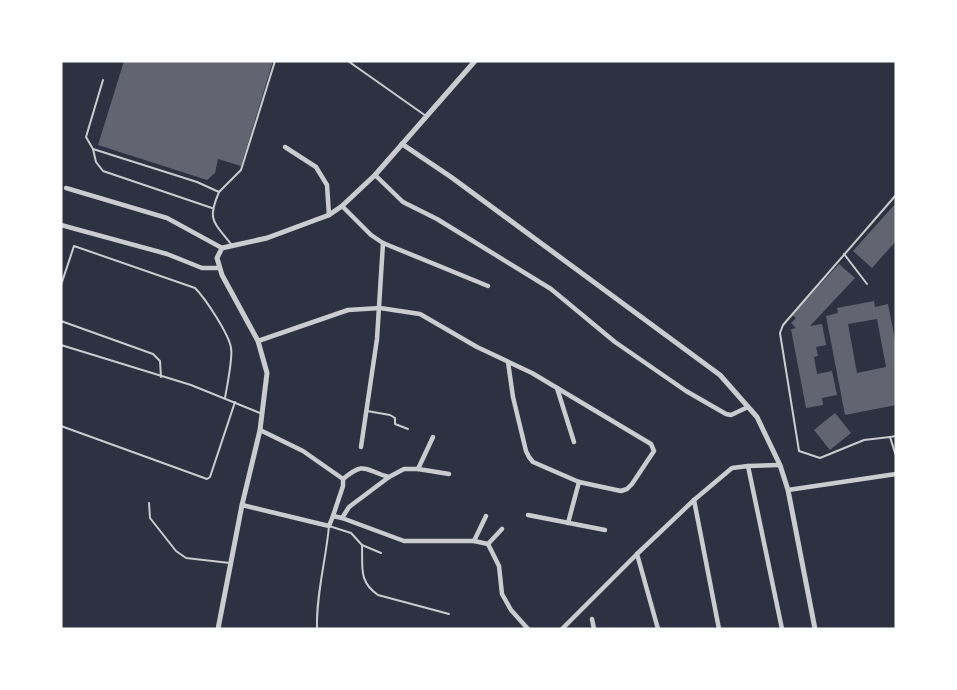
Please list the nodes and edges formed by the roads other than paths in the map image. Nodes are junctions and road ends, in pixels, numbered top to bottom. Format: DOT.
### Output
graph roads {
  1 [pos="275,61"];
  2 [pos="348,61"];
  3 [pos="474,61"];
  4 [pos="102,80"];
  5 [pos="426,116"];
  6 [pos="402,144"];
  7 [pos="285,147"];
  8 [pos="93,149"];
  9 [pos="374,175"];
  10 [pos="66,188"];
  11 [pos="219,192"];
  12 [pos="896,195"];
  13 [pos="342,206"];
  14 [pos="212,208"];
  15 [pos="329,215"];
  16 [pos="61,225"];
  17 [pos="383,243"];
  18 [pos="232,246"];
  19 [pos="222,248"];
  20 [pos="844,254"];
  21 [pos="220,268"];
  22 [pos="867,284"];
  23 [pos="61,285"];
  24 [pos="488,286"];
  25 [pos="380,308"];
  26 [pos="61,321"];
  27 [pos="258,341"];
  28 [pos="61,345"];
  29 [pos="508,362"];
  30 [pos="161,376"];
  31 [pos="557,388"];
  32 [pos="225,398"];
  33 [pos="235,402"];
  34 [pos="748,408"];
  35 [pos="367,411"];
  36 [pos="263,414"];
  37 [pos="61,426"];
  38 [pos="260,430"];
  39 [pos="408,430"];
  40 [pos="896,436"];
  41 [pos="434,437"];
  42 [pos="890,437"];
  43 [pos="574,442"];
  44 [pos="361,447"];
  45 [pos="896,456"];
  46 [pos="780,465"];
  47 [pos="748,466"];
  48 [pos="418,469"];
  49 [pos="450,474"];
  50 [pos="896,474"];
  51 [pos="390,477"];
  52 [pos="343,479"];
  53 [pos="578,482"];
  54 [pos="788,490"];
  55 [pos="694,500"];
  56 [pos="150,503"];
  57 [pos="242,505"];
  58 [pos="528,515"];
  59 [pos="333,516"];
  60 [pos="486,516"];
  61 [pos="342,518"];
  62 [pos="568,523"];
  63 [pos="329,526"];
  64 [pos="502,529"];
  65 [pos="605,530"];
  66 [pos="474,541"];
  67 [pos="488,544"];
  68 [pos="362,545"];
  69 [pos="381,553"];
  70 [pos="638,554"];
  71 [pos="230,563"];
  72 [pos="449,614"];
  73 [pos="592,619"];
  74 [pos="218,629"];
  75 [pos="317,629"];
  76 [pos="528,629"];
  77 [pos="562,629"];
  78 [pos="594,629"];
  79 [pos="658,629"];
  80 [pos="719,629"];
  81 [pos="782,629"];
  82 [pos="815,629"];
  1 -- 11 [label="lane"];
  2 -- 5 [label="lane"];
  3 -- 5 [label="street"];
  4 -- 8 [label="lane"];
  5 -- 6 [label="street"];
  6 -- 9 [label="street"];
  6 -- 34 [label="street"];
  7 -- 15 [label="street"];
  8 -- 11 [label="lane"];
  8 -- 14 [label="lane"];
  9 -- 13 [label="street"];
  9 -- 34 [label="street"];
  10 -- 19 [label="street"];
  11 -- 14 [label="lane"];
  12 -- 20 [label="lane"];
  13 -- 15 [label="street"];
  13 -- 17 [label="street"];
  14 -- 18 [label="lane"];
  15 -- 18 [label="street"];
  16 -- 21 [label="street"];
  17 -- 24 [label="street"];
  17 -- 25 [label="street"];
  18 -- 19 [label="street"];
  19 -- 21 [label="street"];
  20 -- 22 [label="lane"];
  20 -- 42 [label="lane"];
  21 -- 27 [label="street"];
  23 -- 32 [label="lane"];
  25 -- 27 [label="street"];
  25 -- 29 [label="street"];
  25 -- 35 [label="street"];
  26 -- 30 [label="lane"];
  27 -- 36 [label="street"];
  28 -- 30 [label="lane"];
  29 -- 31 [label="street"];
  29 -- 53 [label="street"];
  30 -- 32 [label="lane"];
  31 -- 43 [label="street"];
  31 -- 53 [label="street"];
  32 -- 33 [label="lane"];
  33 -- 36 [label="lane"];
  33 -- 37 [label="lane"];
  34 -- 46 [label="street"];
  35 -- 39 [label="lane"];
  35 -- 44 [label="street"];
  36 -- 38 [label="street"];
  38 -- 52 [label="street"];
  38 -- 57 [label="street"];
  40 -- 42 [label="lane"];
  41 -- 48 [label="street"];
  42 -- 45 [label="lane"];
  46 -- 47 [label="street"];
  46 -- 54 [label="street"];
  47 -- 55 [label="street"];
  47 -- 81 [label="street"];
  48 -- 49 [label="street"];
  48 -- 51 [label="street"];
  50 -- 54 [label="street"];
  51 -- 52 [label="street"];
  51 -- 61 [label="street"];
  52 -- 59 [label="street"];
  53 -- 62 [label="street"];
  54 -- 82 [label="street"];
  55 -- 70 [label="street"];
  55 -- 80 [label="street"];
  56 -- 71 [label="lane"];
  57 -- 63 [label="street"];
  57 -- 71 [label="street"];
  58 -- 62 [label="street"];
  59 -- 61 [label="street"];
  59 -- 63 [label="street"];
  60 -- 66 [label="street"];
  61 -- 66 [label="street"];
  62 -- 65 [label="street"];
  63 -- 68 [label="lane"];
  63 -- 75 [label="lane"];
  64 -- 67 [label="street"];
  66 -- 67 [label="street"];
  67 -- 76 [label="street"];
  68 -- 69 [label="lane"];
  68 -- 72 [label="lane"];
  70 -- 77 [label="street"];
  70 -- 79 [label="street"];
  71 -- 74 [label="street"];
  73 -- 78 [label="street"];
}
